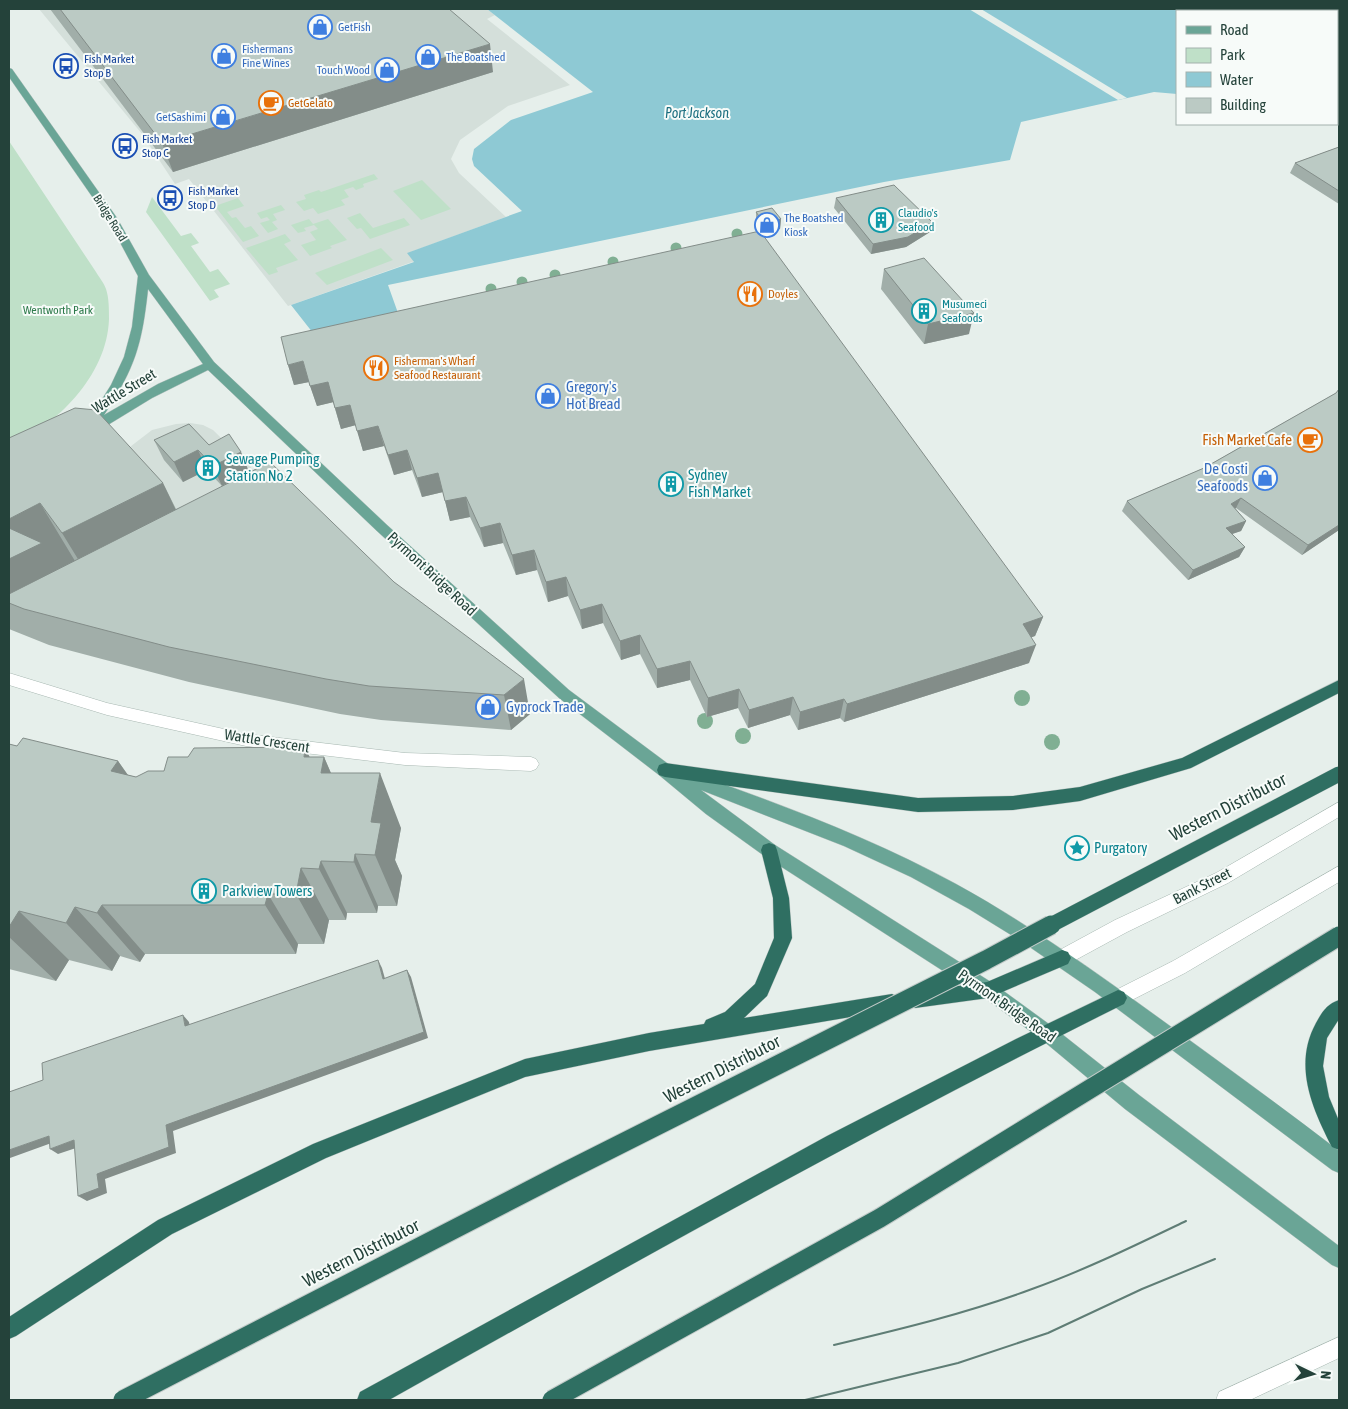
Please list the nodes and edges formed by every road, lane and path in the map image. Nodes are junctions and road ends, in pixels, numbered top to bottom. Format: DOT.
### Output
graph roads {
  1 [pos="9,71"];
  2 [pos="144,276"];
  3 [pos="210,365"];
  4 [pos="9,679"];
  5 [pos="1339,686"];
  6 [pos="531,764"];
  7 [pos="665,770"];
  8 [pos="1339,774"];
  9 [pos="1339,809"];
  10 [pos="769,850"];
  11 [pos="1339,873"];
  12 [pos="1339,936"];
  13 [pos="1062,958"];
  14 [pos="988,990"];
  15 [pos="1118,998"];
  16 [pos="1339,1008"];
  17 [pos="1047,1033"];
  18 [pos="686,1036"];
  19 [pos="1339,1140"];
  20 [pos="1339,1163"];
  21 [pos="1339,1258"];
  22 [pos="9,1329"];
  23 [pos="1339,1347"];
  24 [pos="123,1400"];
  25 [pos="368,1400"];
  26 [pos="552,1400"];
  27 [pos="1227,1400"];
  1 -- 2 [label="main road, Bridge Road"];
  2 -- 3 [label="main road, Bridge Road"];
  2 -- 3 [label="main road, Wattle Street"];
  3 -- 7 [label="main road, Pyrmont Bridge Road"];
  4 -- 6 [label="street, Wattle Crescent"];
  5 -- 7 [label="highway"];
  7 -- 10 [label="main road, Pyrmont Bridge Road"];
  7 -- 13 [label="main road, Pyrmont Bridge Road"];
  8 -- 24 [label="highway, Western Distributor, bridge"];
  9 -- 13 [label="street, Bank Street"];
  10 -- 14 [label="main road, Pyrmont Bridge Road"];
  10 -- 18 [label="highway"];
  11 -- 15 [label="street"];
  12 -- 26 [label="highway, bridge"];
  13 -- 14 [label="highway"];
  13 -- 15 [label="main road, Pyrmont Bridge Road"];
  14 -- 17 [label="main road, Pyrmont Bridge Road"];
  14 -- 18 [label="highway"];
  15 -- 17 [label="highway"];
  15 -- 20 [label="main road, Pyrmont Bridge Road"];
  16 -- 19 [label="highway"];
  17 -- 21 [label="main road, Pyrmont Bridge Road"];
  17 -- 25 [label="highway"];
  18 -- 22 [label="highway"];
  23 -- 27 [label="street"];
}
